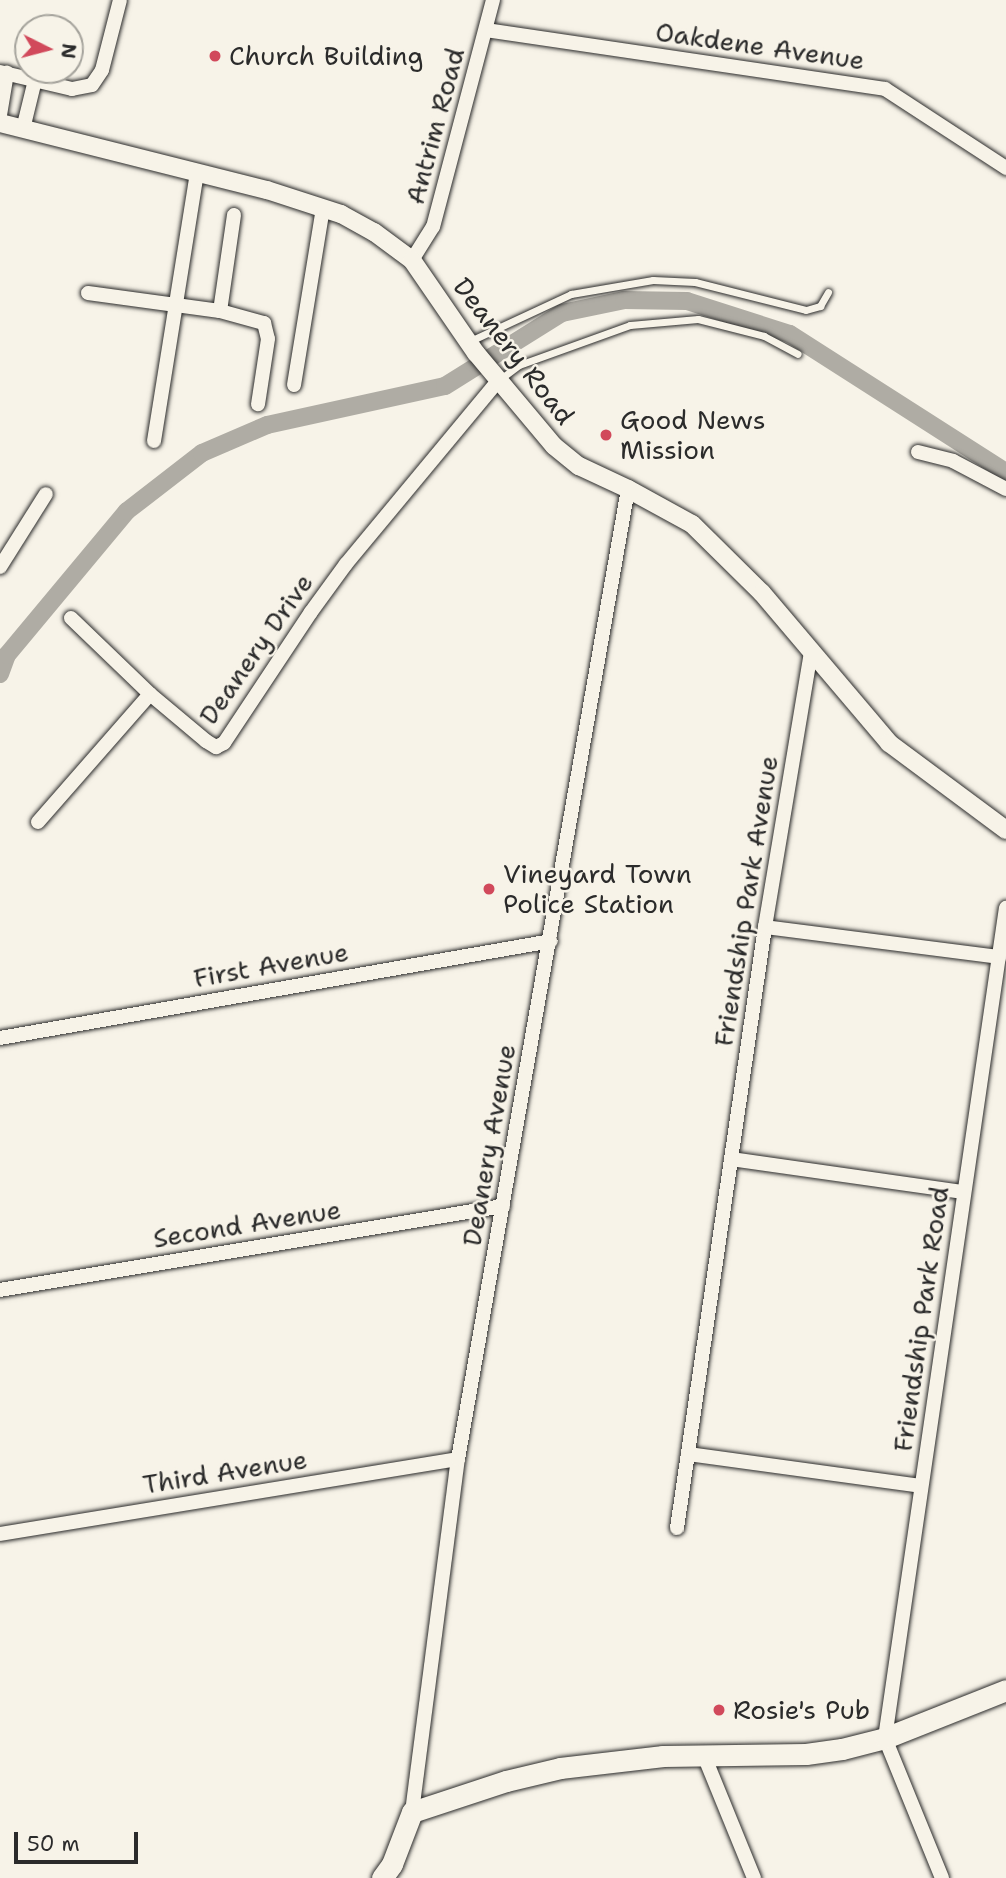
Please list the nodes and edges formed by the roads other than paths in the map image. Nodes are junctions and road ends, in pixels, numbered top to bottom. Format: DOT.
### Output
graph roads {
  1 [pos="120,0"];
  2 [pos="493,0"];
  3 [pos="486,30"];
  4 [pos="4,73"];
  5 [pos="34,84"];
  6 [pos="51,84"];
  7 [pos="0,115"];
  8 [pos="0,123"];
  9 [pos="23,129"];
  10 [pos="1005,163"];
  11 [pos="197,172"];
  12 [pos="323,208"];
  13 [pos="234,215"];
  14 [pos="412,260"];
  15 [pos="828,292"];
  16 [pos="89,293"];
  17 [pos="175,305"];
  18 [pos="220,311"];
  19 [pos="476,352"];
  20 [pos="798,354"];
  21 [pos="498,381"];
  22 [pos="294,385"];
  23 [pos="258,404"];
  24 [pos="154,441"];
  25 [pos="918,452"];
  26 [pos="1006,488"];
  27 [pos="628,489"];
  28 [pos="46,494"];
  29 [pos="0,568"];
  30 [pos="71,618"];
  31 [pos="811,651"];
  32 [pos="150,694"];
  33 [pos="38,822"];
  34 [pos="1006,830"];
  35 [pos="1006,908"];
  36 [pos="765,927"];
  37 [pos="551,940"];
  38 [pos="999,957"];
  39 [pos="0,1038"];
  40 [pos="731,1159"];
  41 [pos="964,1192"];
  42 [pos="503,1206"];
  43 [pos="0,1290"];
  44 [pos="688,1454"];
  45 [pos="458,1459"];
  46 [pos="921,1486"];
  47 [pos="677,1528"];
  48 [pos="0,1534"];
  49 [pos="1006,1690"];
  50 [pos="885,1738"];
  51 [pos="705,1758"];
  52 [pos="412,1812"];
  53 [pos="391,1873"];
  54 [pos="754,1878"];
  55 [pos="942,1878"];
  1 -- 6 [label="street"];
  2 -- 3 [label="street, Antrim Road"];
  3 -- 10 [label="street, Oakdene Avenue"];
  3 -- 14 [label="street, Antrim Road"];
  4 -- 7 [label="street"];
  5 -- 9 [label="street"];
  8 -- 9 [label="street, Deanery Road"];
  9 -- 11 [label="street, Deanery Road"];
  11 -- 12 [label="street, Deanery Road"];
  11 -- 17 [label="street"];
  12 -- 14 [label="street, Deanery Road"];
  12 -- 22 [label="street"];
  13 -- 18 [label="street"];
  14 -- 19 [label="street, Deanery Road"];
  15 -- 19 [label="lane"];
  16 -- 17 [label="street"];
  17 -- 18 [label="street"];
  17 -- 24 [label="street"];
  18 -- 23 [label="street"];
  19 -- 21 [label="street, Deanery Road"];
  20 -- 21 [label="lane"];
  21 -- 27 [label="street, Deanery Road"];
  21 -- 32 [label="street, Deanery Drive"];
  25 -- 26 [label="street"];
  27 -- 31 [label="street, Deanery Road"];
  27 -- 37 [label="street, Deanery Avenue"];
  28 -- 29 [label="street"];
  30 -- 32 [label="street"];
  31 -- 34 [label="street, Deanery Road"];
  31 -- 36 [label="street, Friendship Park Avenue"];
  32 -- 33 [label="street"];
  35 -- 38 [label="street, Friendship Park Road"];
  36 -- 38 [label="street"];
  36 -- 40 [label="street, Friendship Park Avenue"];
  37 -- 39 [label="street, First Avenue"];
  37 -- 42 [label="street, Deanery Avenue"];
  38 -- 41 [label="street, Friendship Park Road"];
  40 -- 41 [label="street"];
  40 -- 44 [label="street, Friendship Park Avenue"];
  41 -- 46 [label="street, Friendship Park Road"];
  42 -- 43 [label="street, Second Avenue"];
  42 -- 45 [label="street, Deanery Avenue"];
  44 -- 46 [label="street"];
  44 -- 47 [label="street, Friendship Park Avenue"];
  45 -- 48 [label="street, Third Avenue"];
  45 -- 52 [label="street, Deanery Avenue"];
  46 -- 50 [label="street, Friendship Park Road"];
  49 -- 50 [label="main road"];
  50 -- 51 [label="main road"];
  50 -- 55 [label="street"];
  51 -- 52 [label="main road"];
  51 -- 54 [label="street"];
  52 -- 53 [label="main road"];
}
